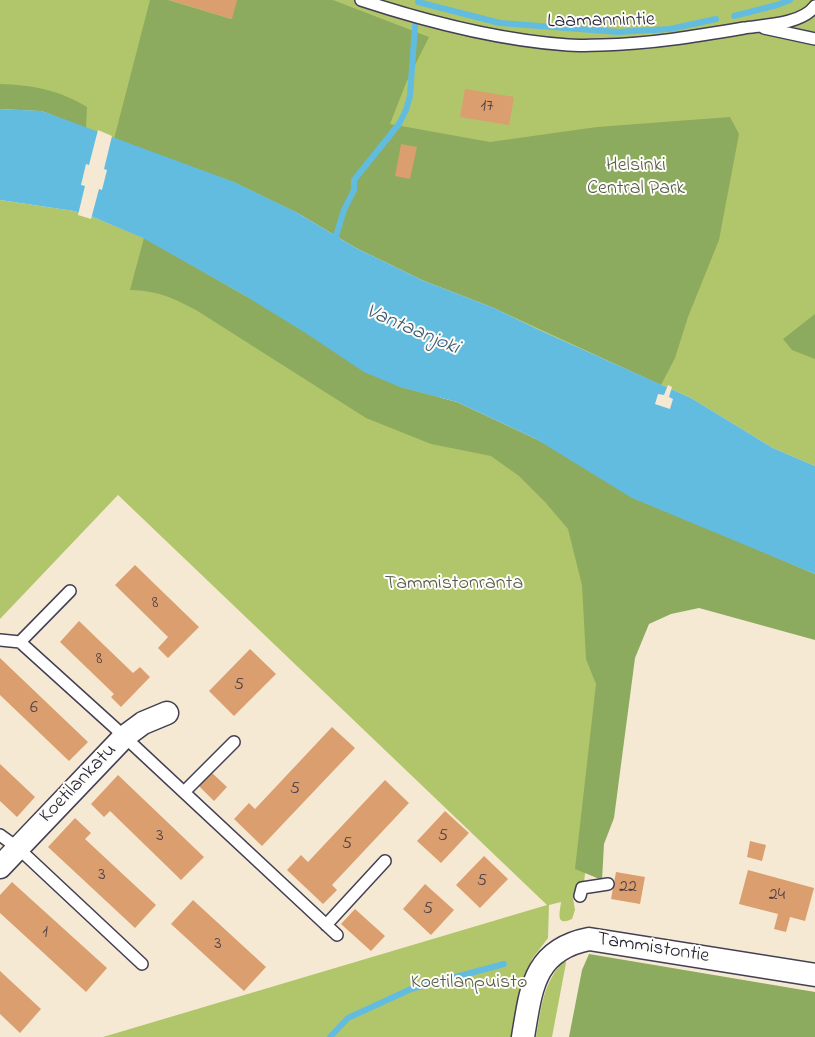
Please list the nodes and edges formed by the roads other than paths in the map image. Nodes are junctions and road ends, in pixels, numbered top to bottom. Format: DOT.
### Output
graph roads {
  1 [pos="361,0"];
  2 [pos="814,8"];
  3 [pos="758,26"];
  4 [pos="815,39"];
  5 [pos="70,591"];
  6 [pos="0,640"];
  7 [pos="20,642"];
  8 [pos="167,713"];
  9 [pos="124,737"];
  10 [pos="234,742"];
  11 [pos="184,792"];
  12 [pos="0,835"];
  13 [pos="18,848"];
  14 [pos="385,862"];
  15 [pos="0,867"];
  16 [pos="608,884"];
  17 [pos="580,896"];
  18 [pos="326,925"];
  19 [pos="337,935"];
  20 [pos="142,964"];
  21 [pos="815,975"];
  22 [pos="523,1037"];
  1 -- 3 [label="lane, Laamannintie"];
  2 -- 3 [label="lane, Laamannintie"];
  3 -- 4 [label="lane"];
  5 -- 7 [label="lane"];
  6 -- 7 [label="lane"];
  7 -- 9 [label="lane"];
  8 -- 9 [label="street, Koetilankatu"];
  9 -- 11 [label="lane"];
  9 -- 13 [label="street, Koetilankatu"];
  10 -- 11 [label="lane"];
  11 -- 18 [label="lane"];
  12 -- 13 [label="lane"];
  13 -- 15 [label="street, Koetilankatu"];
  13 -- 20 [label="lane"];
  14 -- 18 [label="lane"];
  16 -- 17 [label="lane"];
  18 -- 19 [label="lane"];
  21 -- 22 [label="street, Tammistontie"];
}
